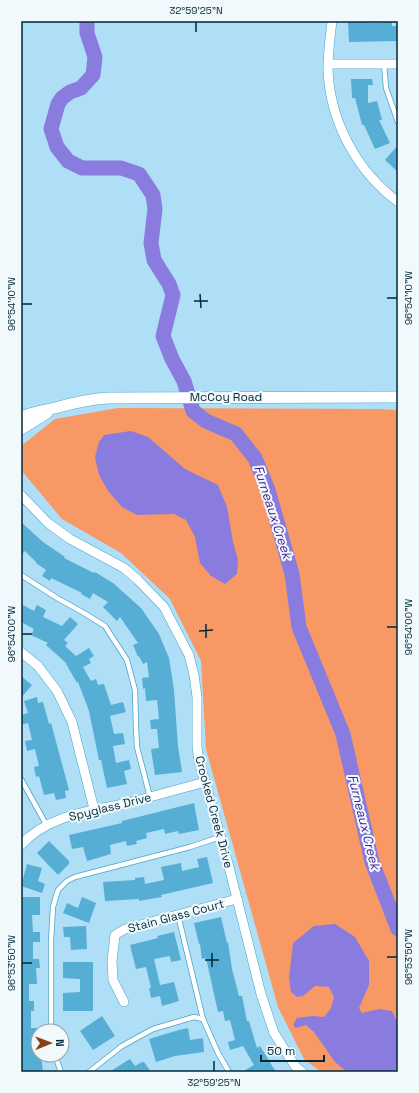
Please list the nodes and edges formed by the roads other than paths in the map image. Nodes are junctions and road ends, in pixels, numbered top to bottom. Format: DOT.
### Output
graph roads {
  1 [pos="332,21"];
  2 [pos="328,64"];
  3 [pos="384,64"];
  4 [pos="398,64"];
  5 [pos="398,122"];
  6 [pos="398,202"];
  7 [pos="398,397"];
  8 [pos="56,407"];
  9 [pos="21,417"];
  10 [pos="21,429"];
  11 [pos="21,495"];
  12 [pos="21,575"];
  13 [pos="21,652"];
  14 [pos="21,779"];
  15 [pos="205,782"];
  16 [pos="150,797"];
  17 [pos="94,809"];
  18 [pos="47,826"];
  19 [pos="220,837"];
  20 [pos="21,845"];
  21 [pos="237,899"];
  22 [pos="178,915"];
  23 [pos="124,1002"];
  24 [pos="203,1019"];
  25 [pos="51,1023"];
  26 [pos="89,1072"];
  27 [pos="229,1072"];
  28 [pos="302,1072"];
  1 -- 2 [label="street"];
  2 -- 3 [label="street"];
  2 -- 6 [label="street"];
  3 -- 4 [label="street"];
  3 -- 5 [label="lane"];
  7 -- 8 [label="street, McCoy Road"];
  8 -- 9 [label="street, McCoy Road"];
  8 -- 10 [label="street, McCoy Road"];
  11 -- 15 [label="street, Crooked Creek Drive"];
  12 -- 16 [label="lane"];
  13 -- 17 [label="street"];
  14 -- 18 [label="lane"];
  15 -- 16 [label="street, Spyglass Drive"];
  15 -- 19 [label="street, Crooked Creek Drive"];
  16 -- 17 [label="street, Spyglass Drive"];
  17 -- 18 [label="street, Spyglass Drive"];
  18 -- 20 [label="street, Spyglass Drive"];
  19 -- 21 [label="street, Crooked Creek Drive"];
  19 -- 25 [label="lane"];
  21 -- 22 [label="street, Stain Glass Court"];
  21 -- 28 [label="street, Crooked Creek Drive"];
  22 -- 23 [label="street, Stain Glass Court"];
  22 -- 24 [label="lane"];
  24 -- 26 [label="lane"];
  24 -- 27 [label="lane"];
}
